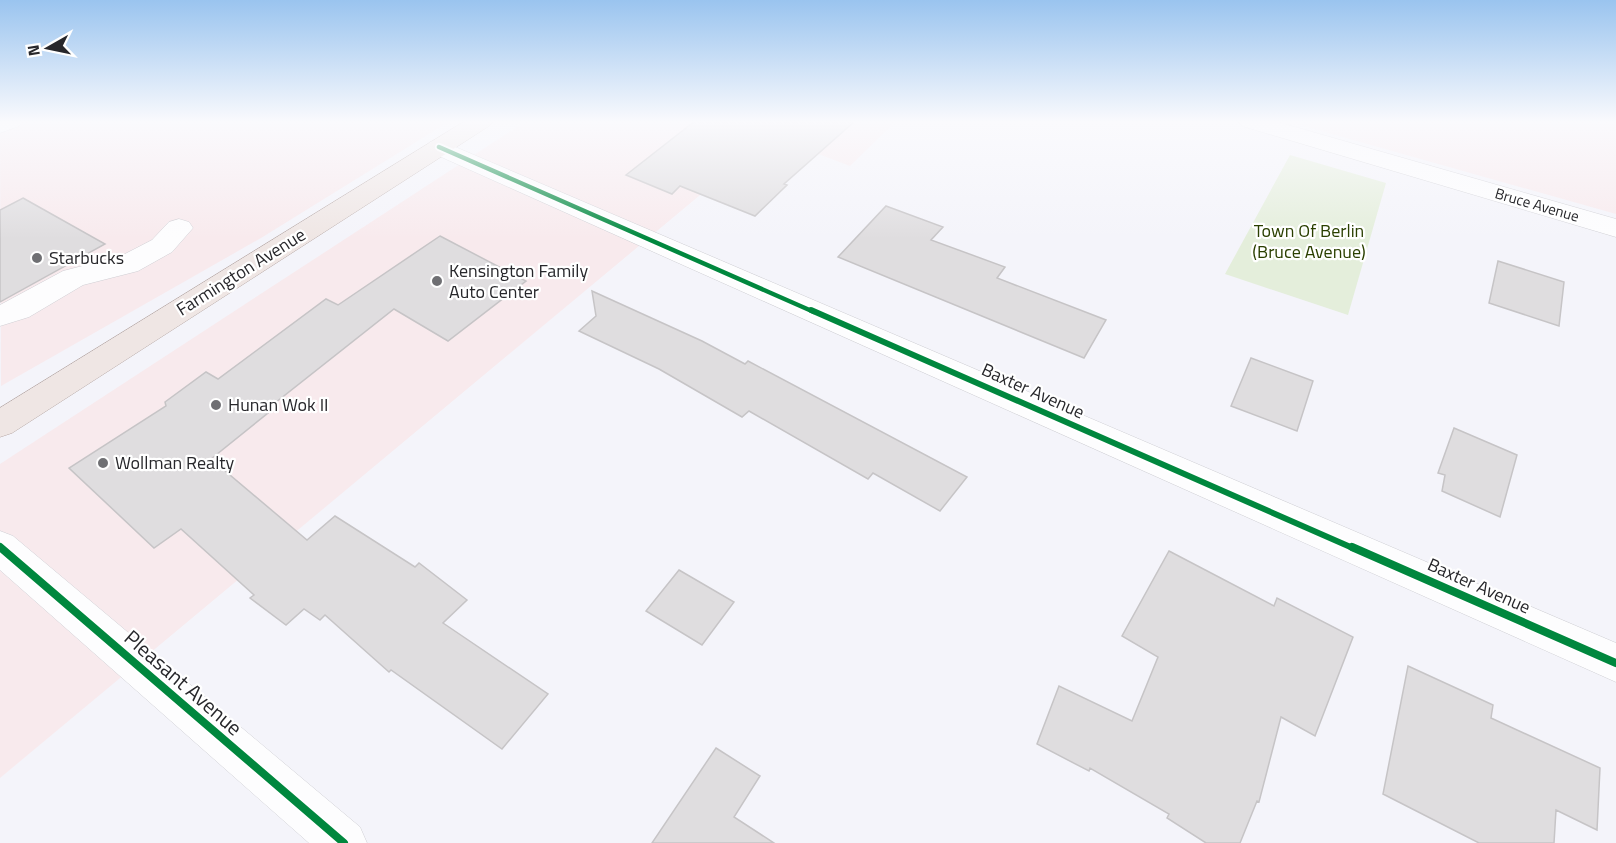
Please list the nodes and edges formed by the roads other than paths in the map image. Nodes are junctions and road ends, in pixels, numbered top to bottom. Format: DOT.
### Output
graph roads {
  1 [pos="418,160"];
  2 [pos="469,160"];
  3 [pos="1385,160"];
  4 [pos="179,228"];
  5 [pos="1616,228"];
  6 [pos="0,316"];
  7 [pos="0,423"];
  8 [pos="0,547"];
  9 [pos="1616,663"];
  10 [pos="344,843"];
  1 -- 7 [label="main road, Farmington Avenue"];
  2 -- 9 [label="street, Baxter Avenue"];
  3 -- 5 [label="street, Bruce Avenue"];
  4 -- 6 [label="street"];
  8 -- 10 [label="street, Pleasant Avenue"];
}
